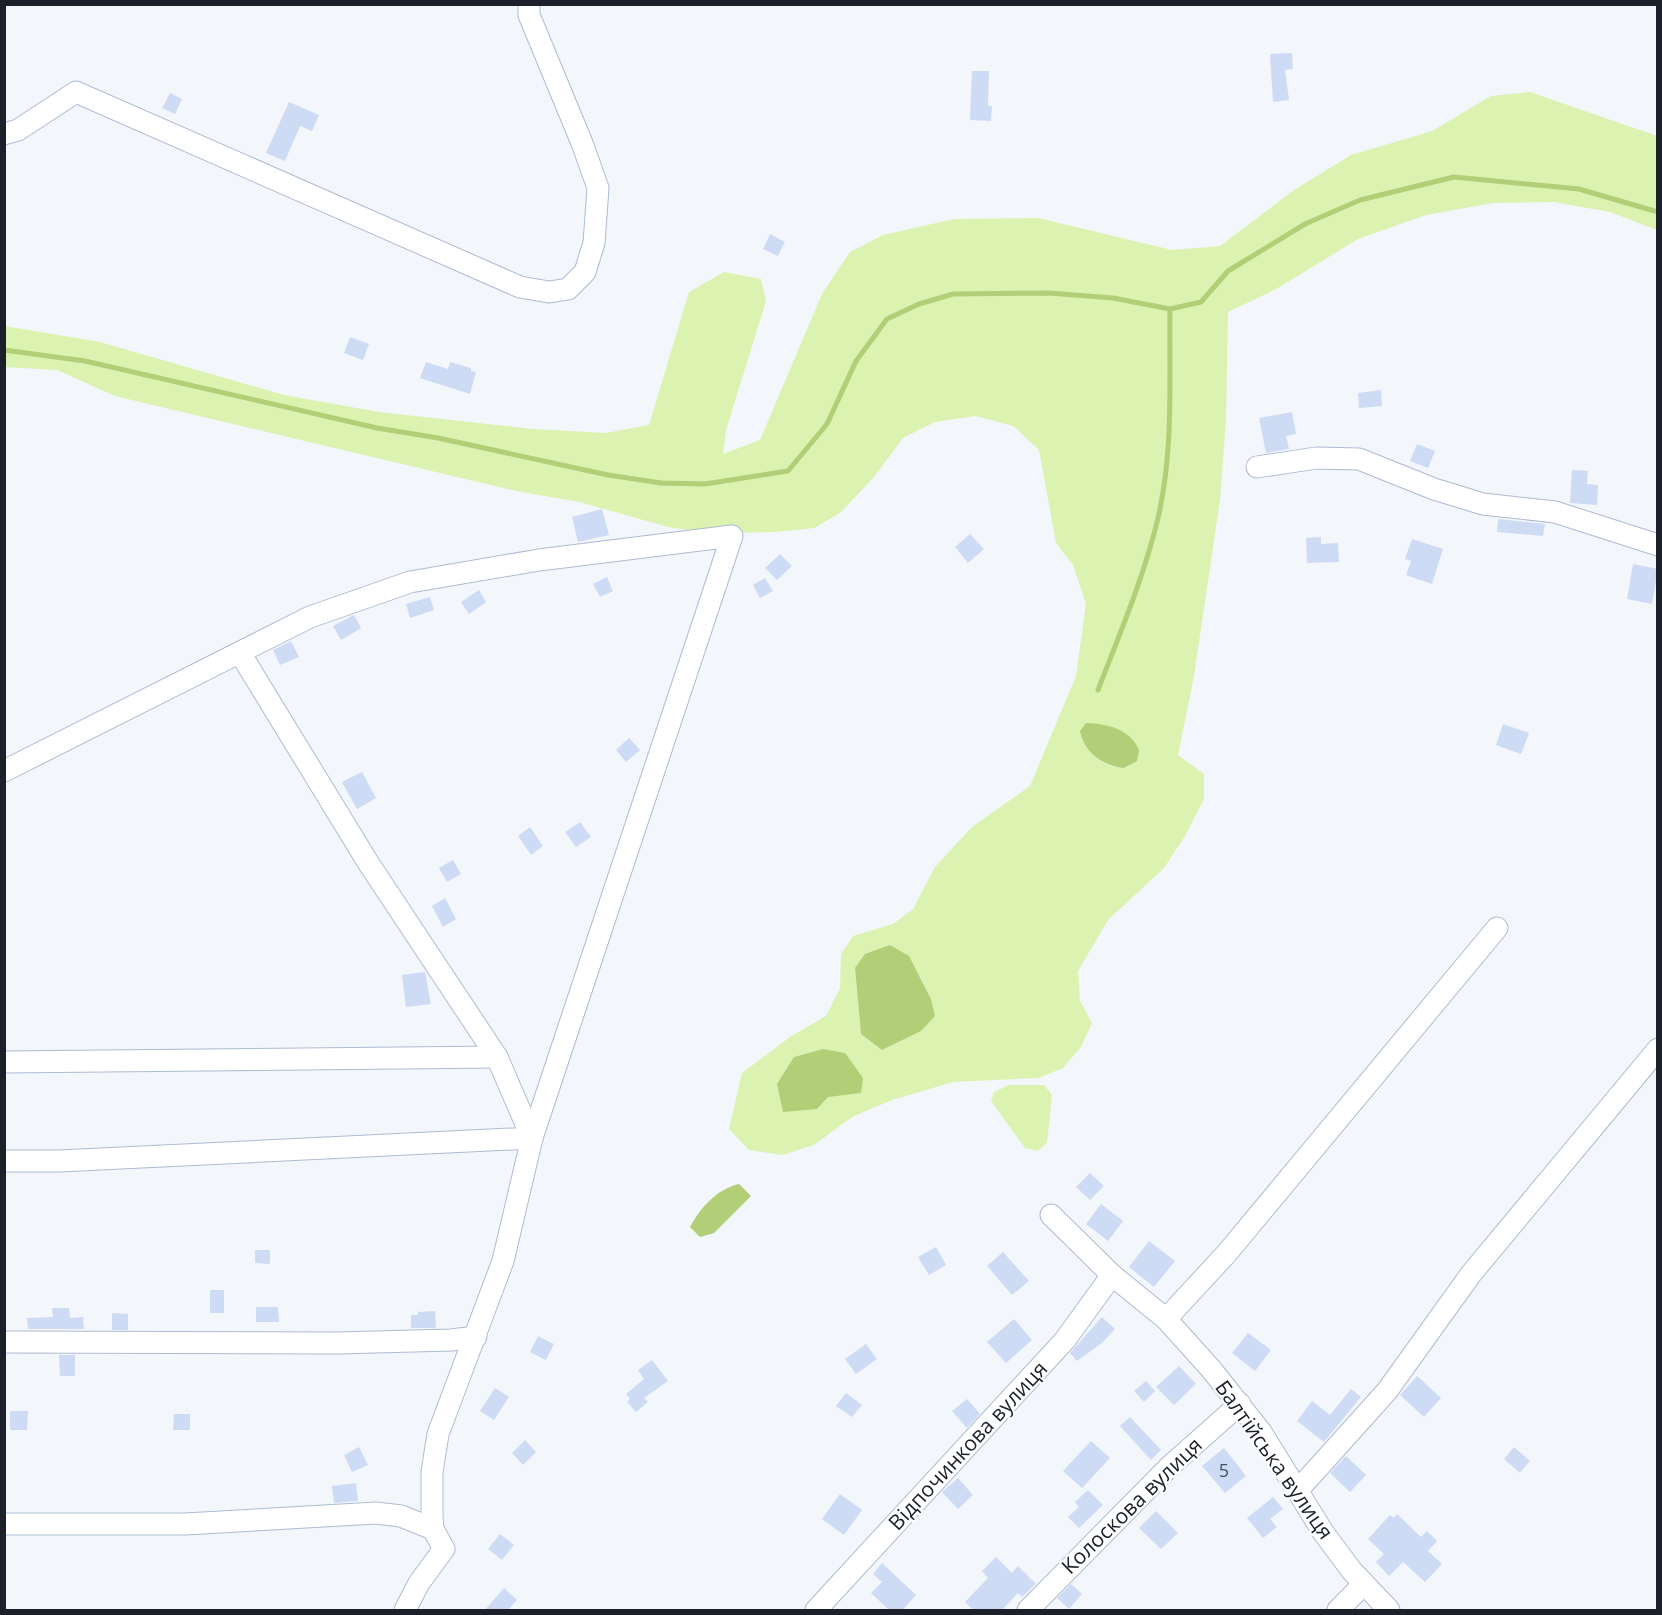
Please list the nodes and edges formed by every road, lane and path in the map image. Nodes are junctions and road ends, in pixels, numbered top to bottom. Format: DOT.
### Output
graph roads {
  1 [pos="529,4"];
  2 [pos="4,134"];
  3 [pos="1257,467"];
  4 [pos="1658,545"];
  5 [pos="240,653"];
  6 [pos="4,771"];
  7 [pos="1497,928"];
  8 [pos="1658,1049"];
  9 [pos="497,1057"];
  10 [pos="4,1062"];
  11 [pos="532,1138"];
  12 [pos="4,1161"];
  13 [pos="1051,1215"];
  14 [pos="1112,1275"];
  15 [pos="1166,1319"];
  16 [pos="476,1336"];
  17 [pos="4,1342"];
  18 [pos="1240,1404"];
  19 [pos="1298,1490"];
  20 [pos="4,1524"];
  21 [pos="433,1529"];
  22 [pos="1364,1584"];
  23 [pos="405,1611"];
  24 [pos="816,1611"];
  25 [pos="1028,1611"];
  26 [pos="1338,1611"];
  27 [pos="1389,1611"];
  1 -- 2 [label="street"];
  3 -- 4 [label="street"];
  5 -- 6 [label="street"];
  5 -- 9 [label="street"];
  5 -- 11 [label="street"];
  7 -- 15 [label="street"];
  8 -- 19 [label="street"];
  9 -- 10 [label="street"];
  9 -- 11 [label="street"];
  11 -- 12 [label="street"];
  11 -- 16 [label="street"];
  13 -- 14 [label="street, Балтійська вулиця"];
  14 -- 15 [label="street, Балтійська вулиця"];
  14 -- 24 [label="street, Відпочинкова вулиця"];
  15 -- 18 [label="street, Балтійська вулиця"];
  16 -- 17 [label="street"];
  16 -- 21 [label="street"];
  18 -- 19 [label="street, Балтійська вулиця"];
  18 -- 25 [label="street, Колоскова вулиця"];
  19 -- 22 [label="street, Балтійська вулиця"];
  20 -- 21 [label="street"];
  21 -- 23 [label="street"];
  22 -- 26 [label="street"];
  22 -- 27 [label="street, Балтійська вулиця"];
}
